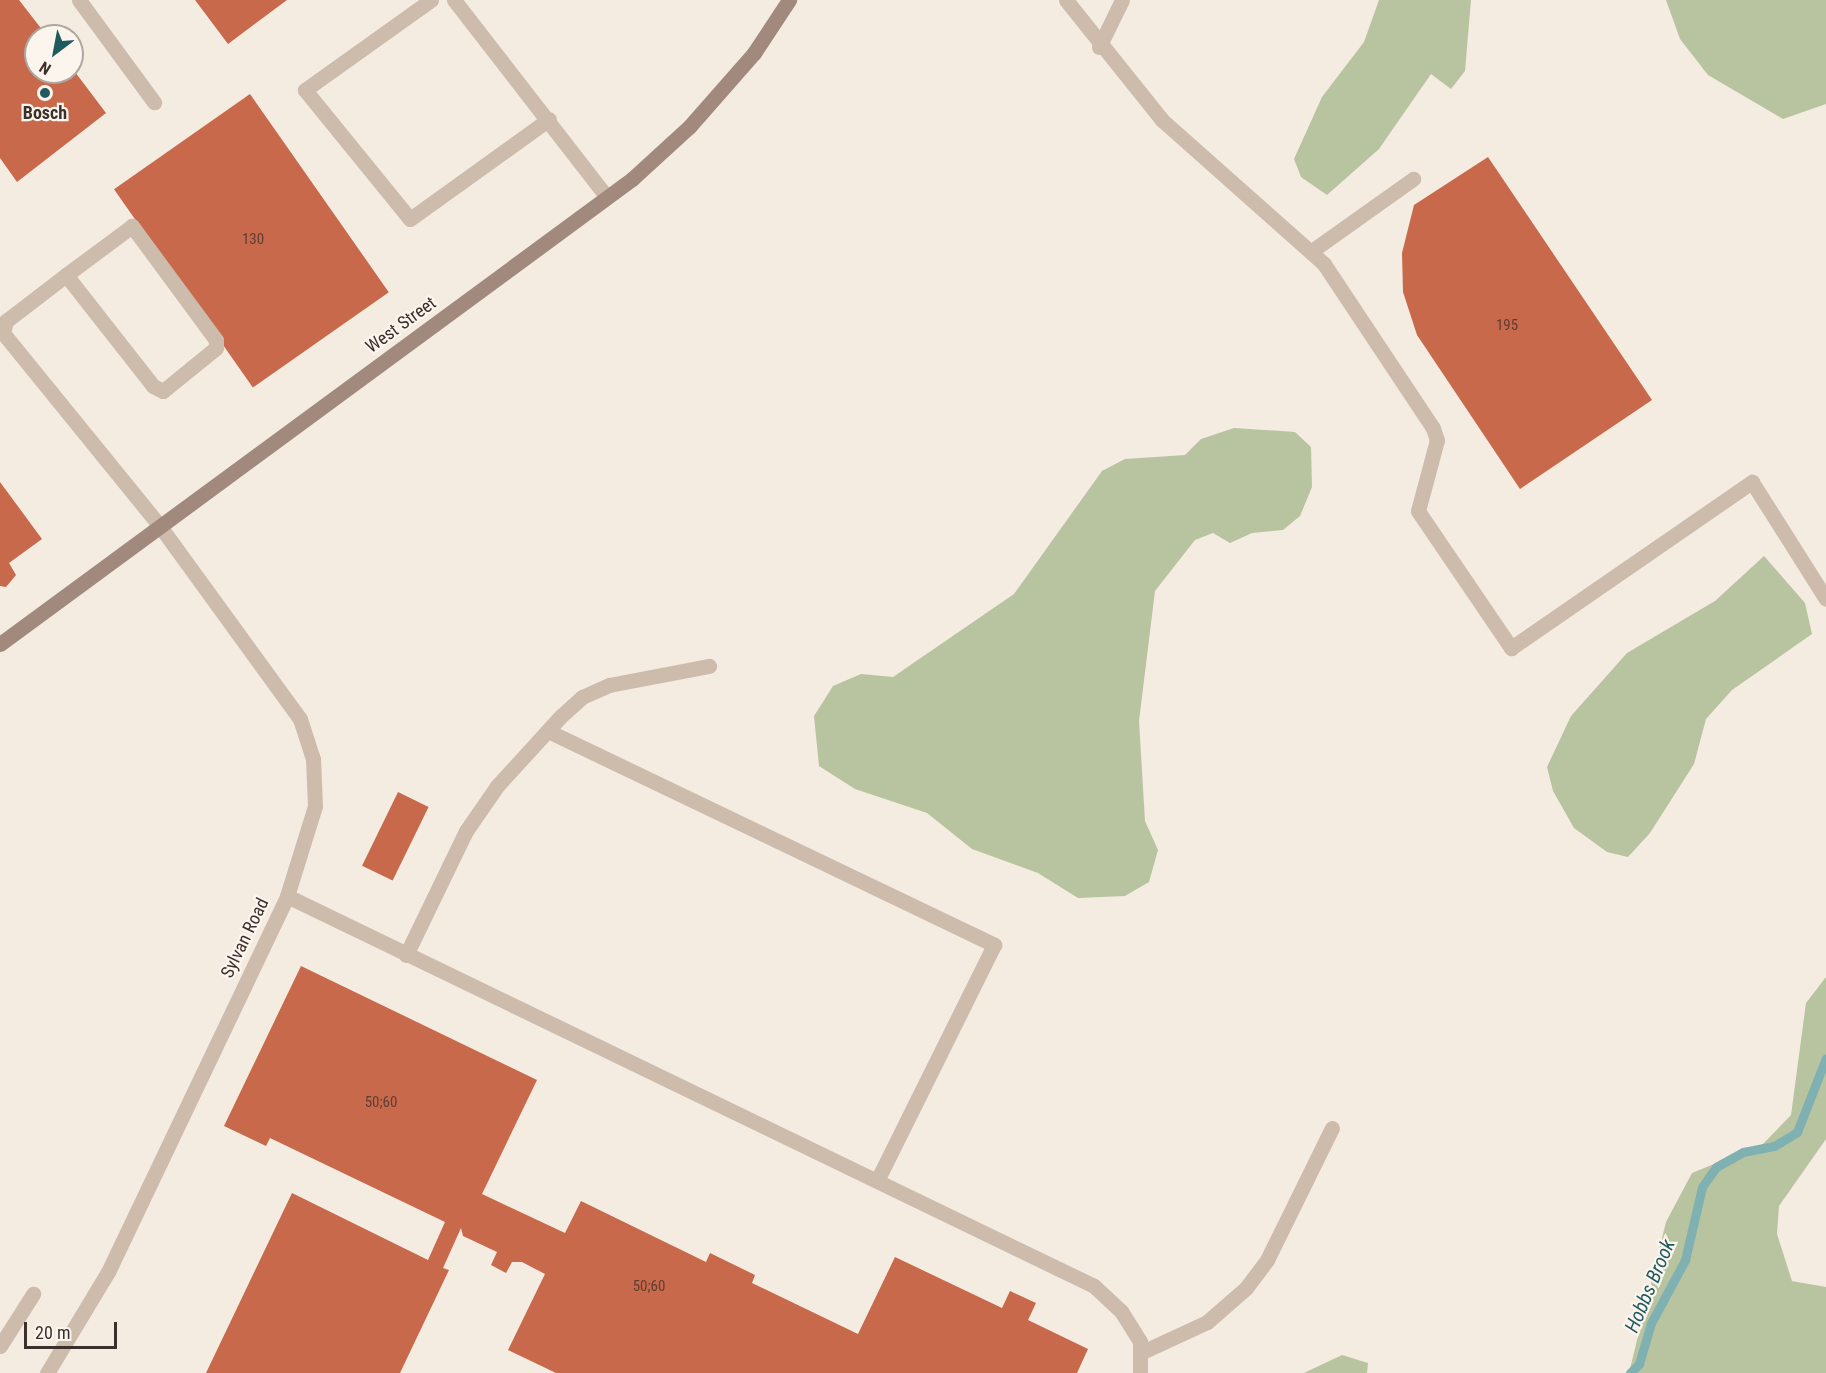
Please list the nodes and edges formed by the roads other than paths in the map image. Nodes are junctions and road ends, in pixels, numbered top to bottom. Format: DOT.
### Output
graph roads {
  1 [pos="79,0"];
  2 [pos="430,0"];
  3 [pos="454,0"];
  4 [pos="789,0"];
  5 [pos="1066,0"];
  6 [pos="1122,0"];
  7 [pos="1099,47"];
  8 [pos="154,102"];
  9 [pos="549,119"];
  10 [pos="1413,179"];
  11 [pos="607,197"];
  12 [pos="1313,250"];
  13 [pos="66,275"];
  14 [pos="160,526"];
  15 [pos="1826,599"];
  16 [pos="0,644"];
  17 [pos="709,666"];
  18 [pos="548,731"];
  19 [pos="287,896"];
  20 [pos="406,955"];
  21 [pos="1332,1128"];
  22 [pos="877,1181"];
  23 [pos="33,1294"];
  24 [pos="0,1346"];
  25 [pos="1140,1353"];
  26 [pos="47,1373"];
  27 [pos="1140,1373"];
  1 -- 8 [label="street"];
  2 -- 9 [label="street"];
  3 -- 9 [label="street"];
  4 -- 11 [label="street, West Street"];
  5 -- 7 [label="street"];
  6 -- 7 [label="street"];
  7 -- 12 [label="street"];
  9 -- 11 [label="street"];
  10 -- 12 [label="street"];
  11 -- 14 [label="street, West Street"];
  12 -- 15 [label="street"];
  13 -- 13 [label="street"];
  13 -- 14 [label="street, Sylvan Road"];
  14 -- 16 [label="street, West Street"];
  14 -- 19 [label="street, Sylvan Road"];
  17 -- 18 [label="street"];
  18 -- 20 [label="street"];
  18 -- 22 [label="street"];
  19 -- 20 [label="street"];
  19 -- 26 [label="street, Sylvan Road"];
  20 -- 22 [label="street"];
  21 -- 25 [label="street"];
  22 -- 25 [label="street"];
  23 -- 24 [label="street"];
  25 -- 27 [label="street"];
}
